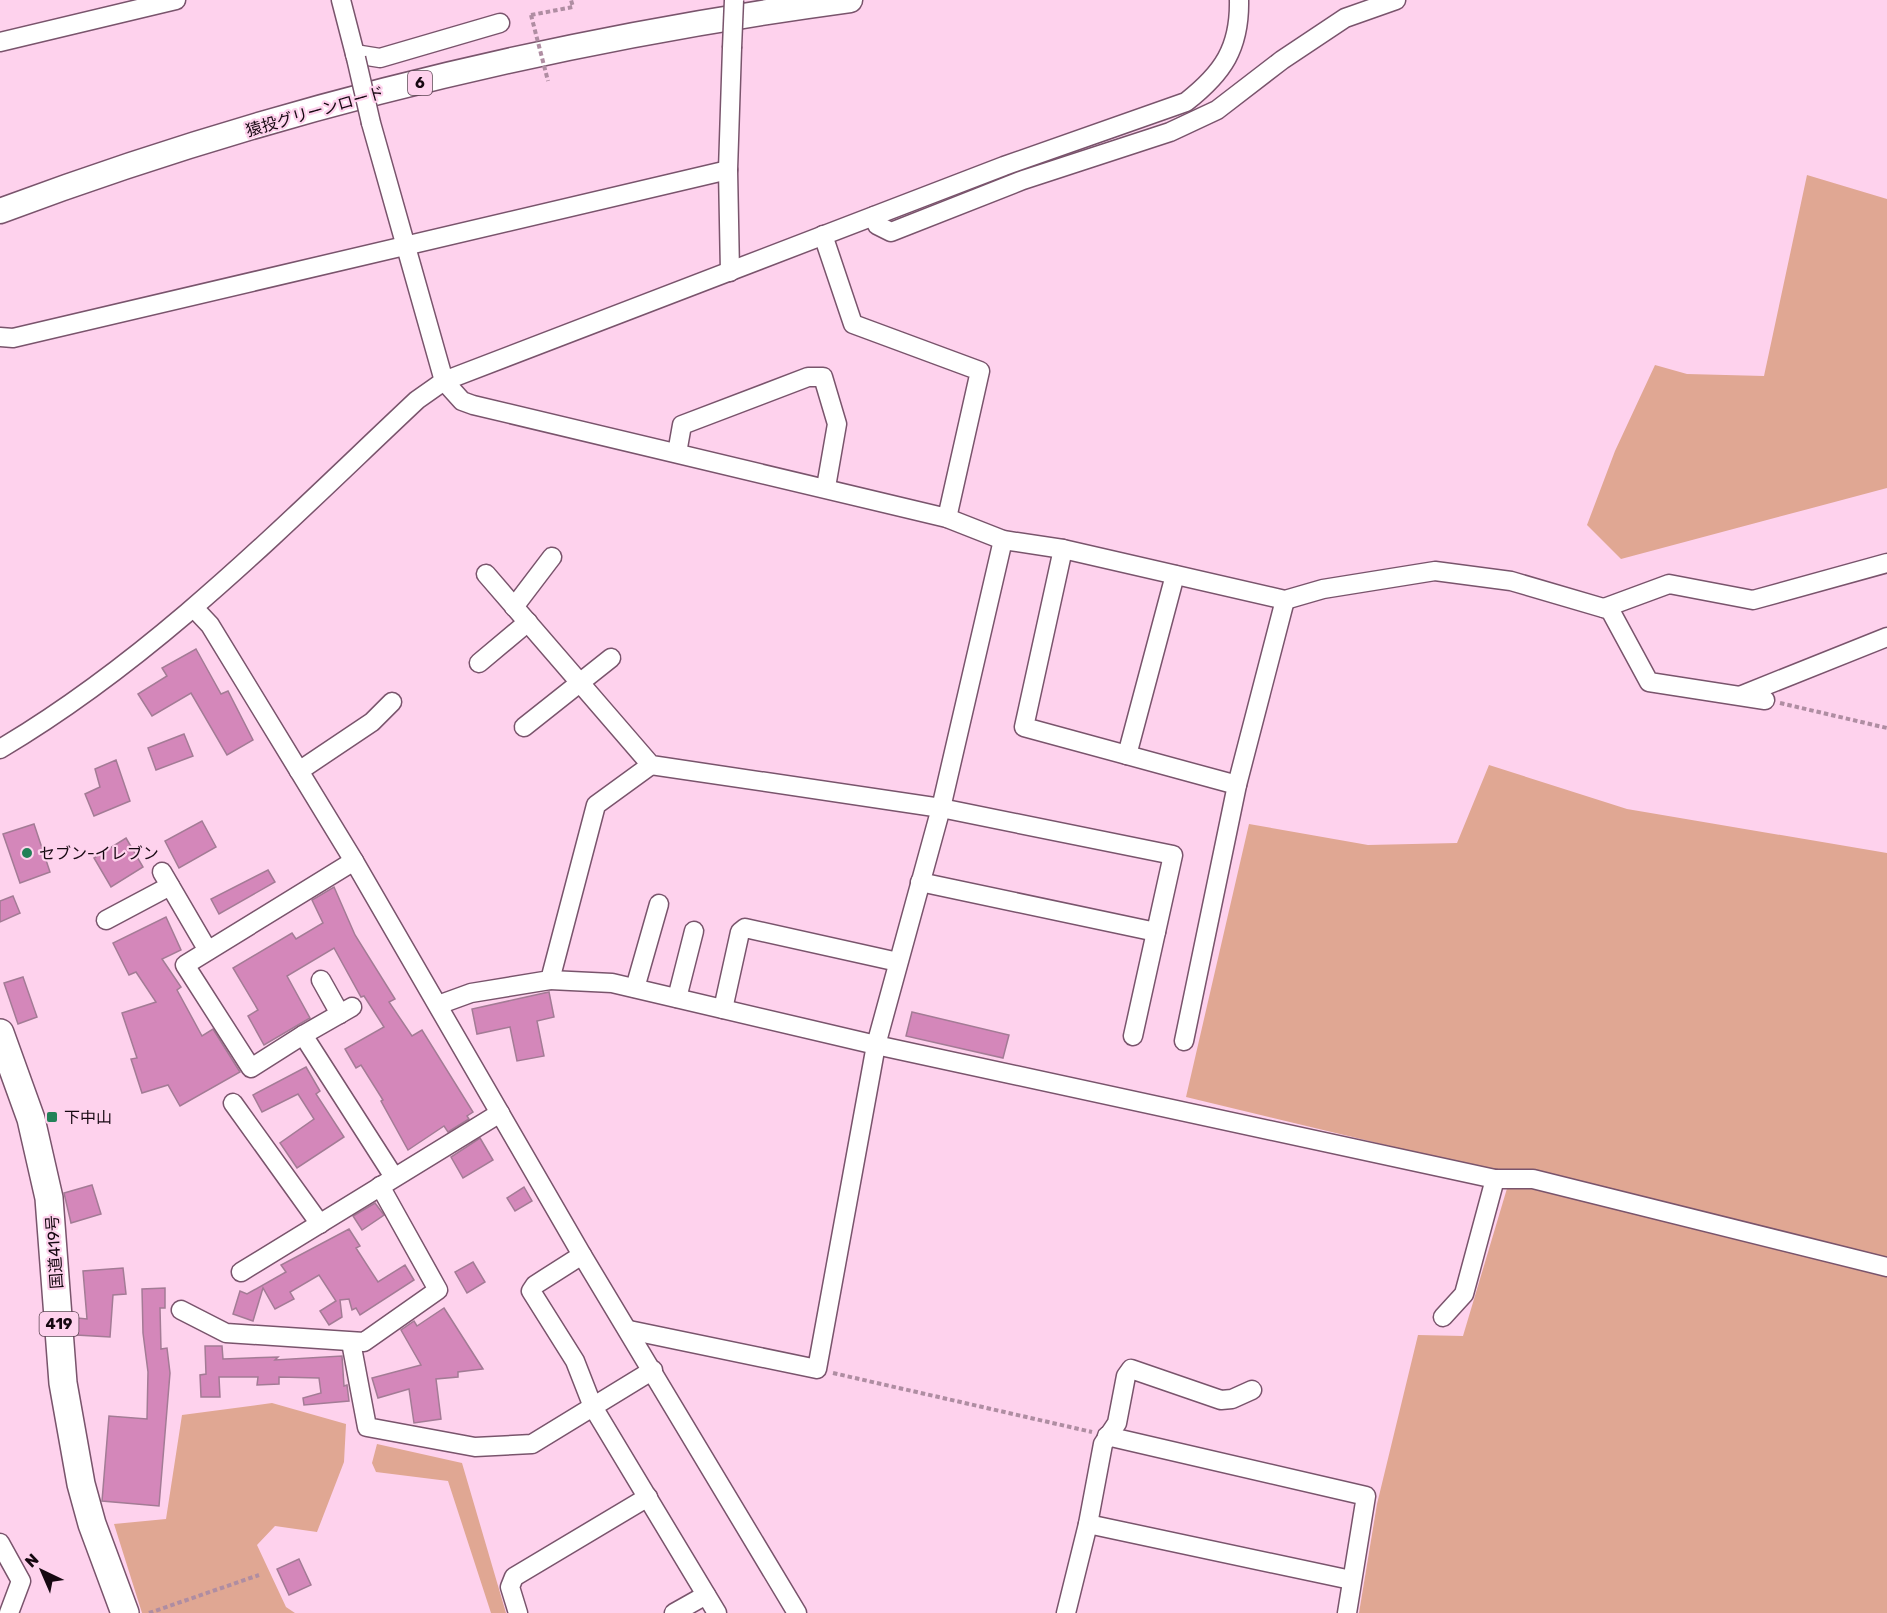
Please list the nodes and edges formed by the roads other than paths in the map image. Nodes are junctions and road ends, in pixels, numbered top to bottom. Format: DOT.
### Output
graph roads {
  1 [pos="176,0"];
  2 [pos="340,0"];
  3 [pos="734,0"];
  4 [pos="850,0"];
  5 [pos="1239,0"];
  6 [pos="1396,0"];
  7 [pos="140,4"];
  8 [pos="500,23"];
  9 [pos="0,42"];
  10 [pos="355,56"];
  11 [pos="223,137"];
  12 [pos="152,158"];
  13 [pos="728,170"];
  14 [pos="0,197"];
  15 [pos="0,211"];
  16 [pos="874,216"];
  17 [pos="0,221"];
  18 [pos="823,235"];
  19 [pos="405,247"];
  20 [pos="730,272"];
  21 [pos="0,337"];
  22 [pos="444,381"];
  23 [pos="677,453"];
  24 [pos="826,487"];
  25 [pos="947,518"];
  26 [pos="1003,540"];
  27 [pos="1063,549"];
  28 [pos="552,557"];
  29 [pos="1887,563"];
  30 [pos="486,574"];
  31 [pos="1175,575"];
  32 [pos="1285,600"];
  33 [pos="514,607"];
  34 [pos="194,608"];
  35 [pos="1604,608"];
  36 [pos="528,622"];
  37 [pos="1887,638"];
  38 [pos="611,658"];
  39 [pos="479,663"];
  40 [pos="580,683"];
  41 [pos="1740,696"];
  42 [pos="1765,700"];
  43 [pos="392,702"];
  44 [pos="524,728"];
  45 [pos="0,749"];
  46 [pos="1127,755"];
  47 [pos="651,765"];
  48 [pos="299,771"];
  49 [pos="1237,785"];
  50 [pos="941,808"];
  51 [pos="354,861"];
  52 [pos="920,882"];
  53 [pos="659,904"];
  54 [pos="106,920"];
  55 [pos="694,931"];
  56 [pos="1156,933"];
  57 [pos="207,950"];
  58 [pos="898,962"];
  59 [pos="321,980"];
  60 [pos="550,980"];
  61 [pos="635,988"];
  62 [pos="677,998"];
  63 [pos="438,1005"];
  64 [pos="723,1009"];
  65 [pos="0,1033"];
  66 [pos="303,1035"];
  67 [pos="1133,1036"];
  68 [pos="1184,1041"];
  69 [pos="876,1045"];
  70 [pos="233,1103"];
  71 [pos="500,1113"];
  72 [pos="1495,1179"];
  73 [pos="387,1182"];
  74 [pos="320,1224"];
  75 [pos="582,1255"];
  76 [pos="1887,1267"];
  77 [pos="241,1272"];
  78 [pos="181,1310"];
  79 [pos="1443,1317"];
  80 [pos="629,1330"];
  81 [pos="351,1341"];
  82 [pos="653,1371"];
  83 [pos="1252,1390"];
  84 [pos="593,1407"];
  85 [pos="1107,1436"];
  86 [pos="648,1497"];
  87 [pos="1088,1524"];
  88 [pos="0,1543"];
  89 [pos="1351,1580"];
  90 [pos="706,1595"];
  91 [pos="1069,1612"];
  92 [pos="9,1613"];
  93 [pos="125,1613"];
  94 [pos="518,1613"];
  95 [pos="674,1613"];
  96 [pos="717,1613"];
  97 [pos="797,1613"];
  98 [pos="1347,1613"];
  1 -- 7 [label="street"];
  2 -- 10 [label="street"];
  3 -- 13 [label="street, bridge"];
  4 -- 11 [label="main road, 猿投グリーンロード / 6"];
  5 -- 16 [label="street"];
  6 -- 16 [label="street"];
  7 -- 9 [label="street"];
  8 -- 10 [label="street"];
  10 -- 19 [label="street, bridge"];
  11 -- 12 [label="main road, 猿投グリーンロード / 6"];
  11 -- 14 [label="main road"];
  12 -- 15 [label="main road, 猿投グリーンロード / 6"];
  12 -- 17 [label="main road"];
  13 -- 19 [label="street"];
  13 -- 20 [label="street"];
  16 -- 18 [label="street"];
  18 -- 20 [label="street"];
  18 -- 25 [label="street"];
  19 -- 21 [label="street"];
  19 -- 22 [label="street"];
  20 -- 22 [label="street"];
  22 -- 23 [label="street"];
  22 -- 34 [label="street"];
  23 -- 24 [label="street"];
  23 -- 24 [label="street"];
  24 -- 25 [label="street"];
  25 -- 26 [label="street"];
  26 -- 27 [label="street"];
  26 -- 50 [label="street"];
  27 -- 31 [label="street"];
  27 -- 46 [label="street"];
  28 -- 33 [label="street"];
  29 -- 35 [label="street"];
  30 -- 33 [label="street"];
  31 -- 32 [label="street"];
  31 -- 46 [label="street"];
  32 -- 35 [label="street"];
  32 -- 49 [label="street"];
  33 -- 36 [label="street"];
  34 -- 45 [label="street"];
  34 -- 48 [label="street"];
  35 -- 41 [label="street"];
  36 -- 39 [label="street"];
  36 -- 40 [label="street"];
  37 -- 41 [label="street"];
  38 -- 40 [label="street"];
  40 -- 44 [label="street"];
  40 -- 47 [label="street"];
  41 -- 42 [label="street"];
  43 -- 48 [label="street"];
  46 -- 49 [label="street"];
  47 -- 50 [label="street"];
  47 -- 60 [label="street"];
  48 -- 51 [label="street"];
  49 -- 68 [label="street"];
  50 -- 52 [label="street"];
  50 -- 56 [label="street"];
  51 -- 57 [label="street"];
  51 -- 63 [label="street"];
  52 -- 56 [label="street"];
  52 -- 58 [label="street"];
  53 -- 61 [label="street"];
  54 -- 57 [label="street"];
  55 -- 62 [label="street"];
  56 -- 67 [label="street"];
  57 -- 66 [label="street"];
  58 -- 64 [label="street"];
  58 -- 69 [label="street"];
  59 -- 66 [label="street"];
  60 -- 61 [label="street"];
  60 -- 63 [label="street"];
  61 -- 62 [label="street"];
  62 -- 64 [label="street"];
  63 -- 71 [label="street"];
  64 -- 69 [label="street"];
  65 -- 93 [label="highway, 国道419号 / 419"];
  66 -- 73 [label="street"];
  69 -- 72 [label="street"];
  69 -- 80 [label="street"];
  70 -- 74 [label="street"];
  71 -- 73 [label="street"];
  71 -- 75 [label="street"];
  72 -- 76 [label="street"];
  72 -- 79 [label="street"];
  73 -- 74 [label="street"];
  73 -- 81 [label="street"];
  74 -- 77 [label="street"];
  75 -- 80 [label="street"];
  75 -- 84 [label="street"];
  78 -- 81 [label="street"];
  80 -- 82 [label="street"];
  81 -- 84 [label="street"];
  82 -- 84 [label="street"];
  82 -- 97 [label="street"];
  83 -- 85 [label="street"];
  84 -- 86 [label="street"];
  85 -- 87 [label="street"];
  85 -- 89 [label="street"];
  86 -- 90 [label="street"];
  86 -- 94 [label="street"];
  87 -- 89 [label="street"];
  87 -- 91 [label="street"];
  88 -- 92 [label="street"];
  89 -- 98 [label="street"];
  90 -- 95 [label="street"];
  90 -- 96 [label="street"];
}
